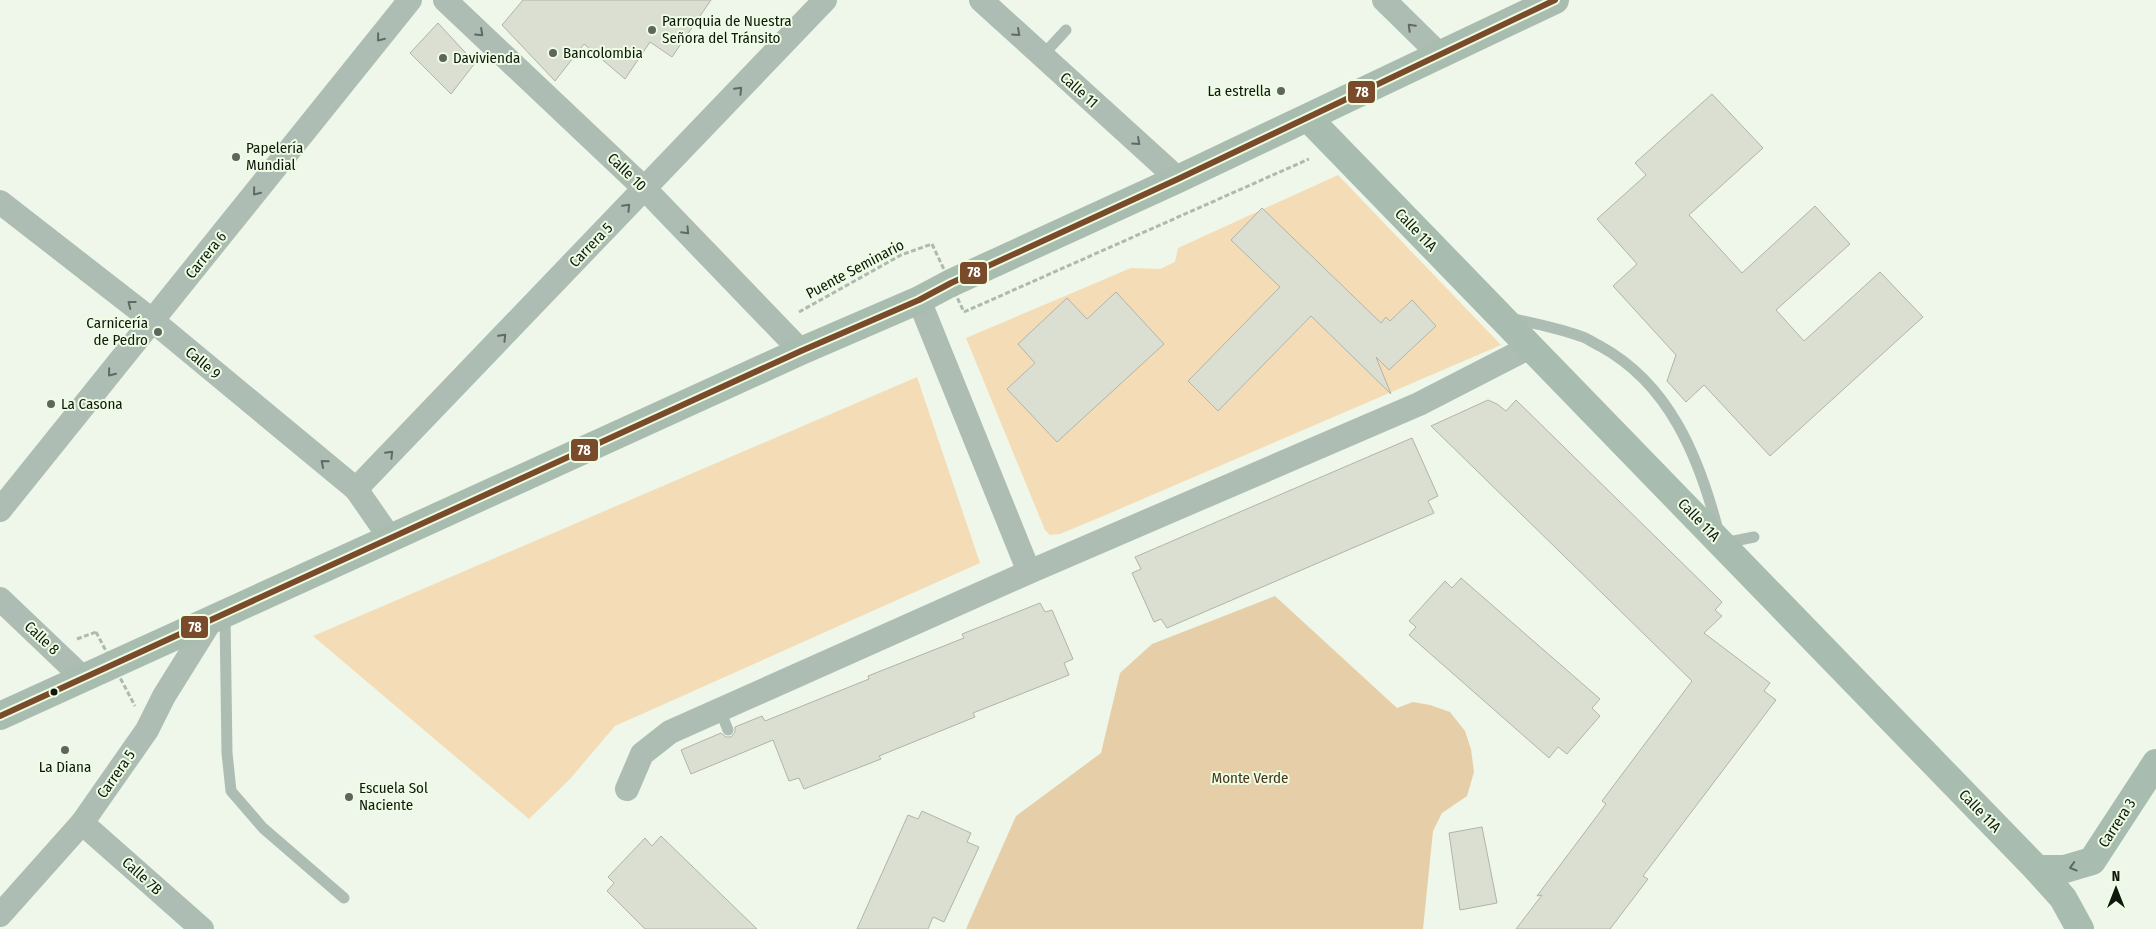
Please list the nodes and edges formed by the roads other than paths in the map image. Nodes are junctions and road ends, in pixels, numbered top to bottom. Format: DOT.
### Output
graph roads {
  1 [pos="410,0"];
  2 [pos="445,0"];
  3 [pos="825,0"];
  4 [pos="981,0"];
  5 [pos="1384,0"];
  6 [pos="1555,0"];
  7 [pos="1066,30"];
  8 [pos="1439,54"];
  9 [pos="1042,56"];
  10 [pos="1308,118"];
  11 [pos="1178,179"];
  12 [pos="645,189"];
  13 [pos="0,202"];
  14 [pos="919,300"];
  15 [pos="1501,317"];
  16 [pos="153,321"];
  17 [pos="1530,348"];
  18 [pos="801,351"];
  19 [pos="356,489"];
  20 [pos="0,510"];
  21 [pos="1754,537"];
  22 [pos="390,538"];
  23 [pos="1722,544"];
  24 [pos="1029,572"];
  25 [pos="0,599"];
  26 [pos="218,616"];
  27 [pos="83,678"];
  28 [pos="0,716"];
  29 [pos="2156,763"];
  30 [pos="627,789"];
  31 [pos="82,822"];
  32 [pos="2037,869"];
  33 [pos="344,898"];
  34 [pos="0,915"];
  35 [pos="202,929"];
  36 [pos="2080,929"];
  1 -- 16 [label="street, Carrera 6, one-way"];
  2 -- 12 [label="street, Calle 10, one-way"];
  12 -- 3 [label="street, Carrera 5, one-way"];
  4 -- 9 [label="street, Calle 11, one-way"];
  8 -- 5 [label="street, one-way"];
  6 -- 8 [label="main road"];
  7 -- 9 [label="lane"];
  8 -- 10 [label="main road"];
  9 -- 11 [label="street, Calle 11, one-way"];
  10 -- 11 [label="main road"];
  10 -- 15 [label="main road, Calle 11A"];
  11 -- 14 [label="main road"];
  12 -- 18 [label="street, Calle 10, one-way"];
  19 -- 12 [label="street, Carrera 5, one-way"];
  16 -- 13 [label="street, Calle 9, one-way"];
  14 -- 18 [label="main road"];
  14 -- 24 [label="street"];
  15 -- 17 [label="main road, Calle 11A"];
  15 -- 23 [label="lane"];
  19 -- 16 [label="street, Calle 9, one-way"];
  16 -- 20 [label="street, Carrera 6, one-way"];
  17 -- 23 [label="main road, Calle 11A"];
  17 -- 24 [label="street"];
  18 -- 22 [label="main road"];
  19 -- 22 [label="street, Calle 9"];
  21 -- 23 [label="lane"];
  22 -- 26 [label="main road"];
  23 -- 32 [label="main road, Calle 11A"];
  24 -- 30 [label="street"];
  25 -- 27 [label="street, Calle 8"];
  26 -- 27 [label="main road"];
  26 -- 31 [label="street, Carrera 5"];
  26 -- 33 [label="lane"];
  27 -- 28 [label="main road"];
  29 -- 32 [label="main road, Carrera 3, one-way"];
  31 -- 34 [label="street, Carrera 5"];
  31 -- 35 [label="street, Calle 7B"];
  32 -- 36 [label="main road, Calle 11A"];
}
